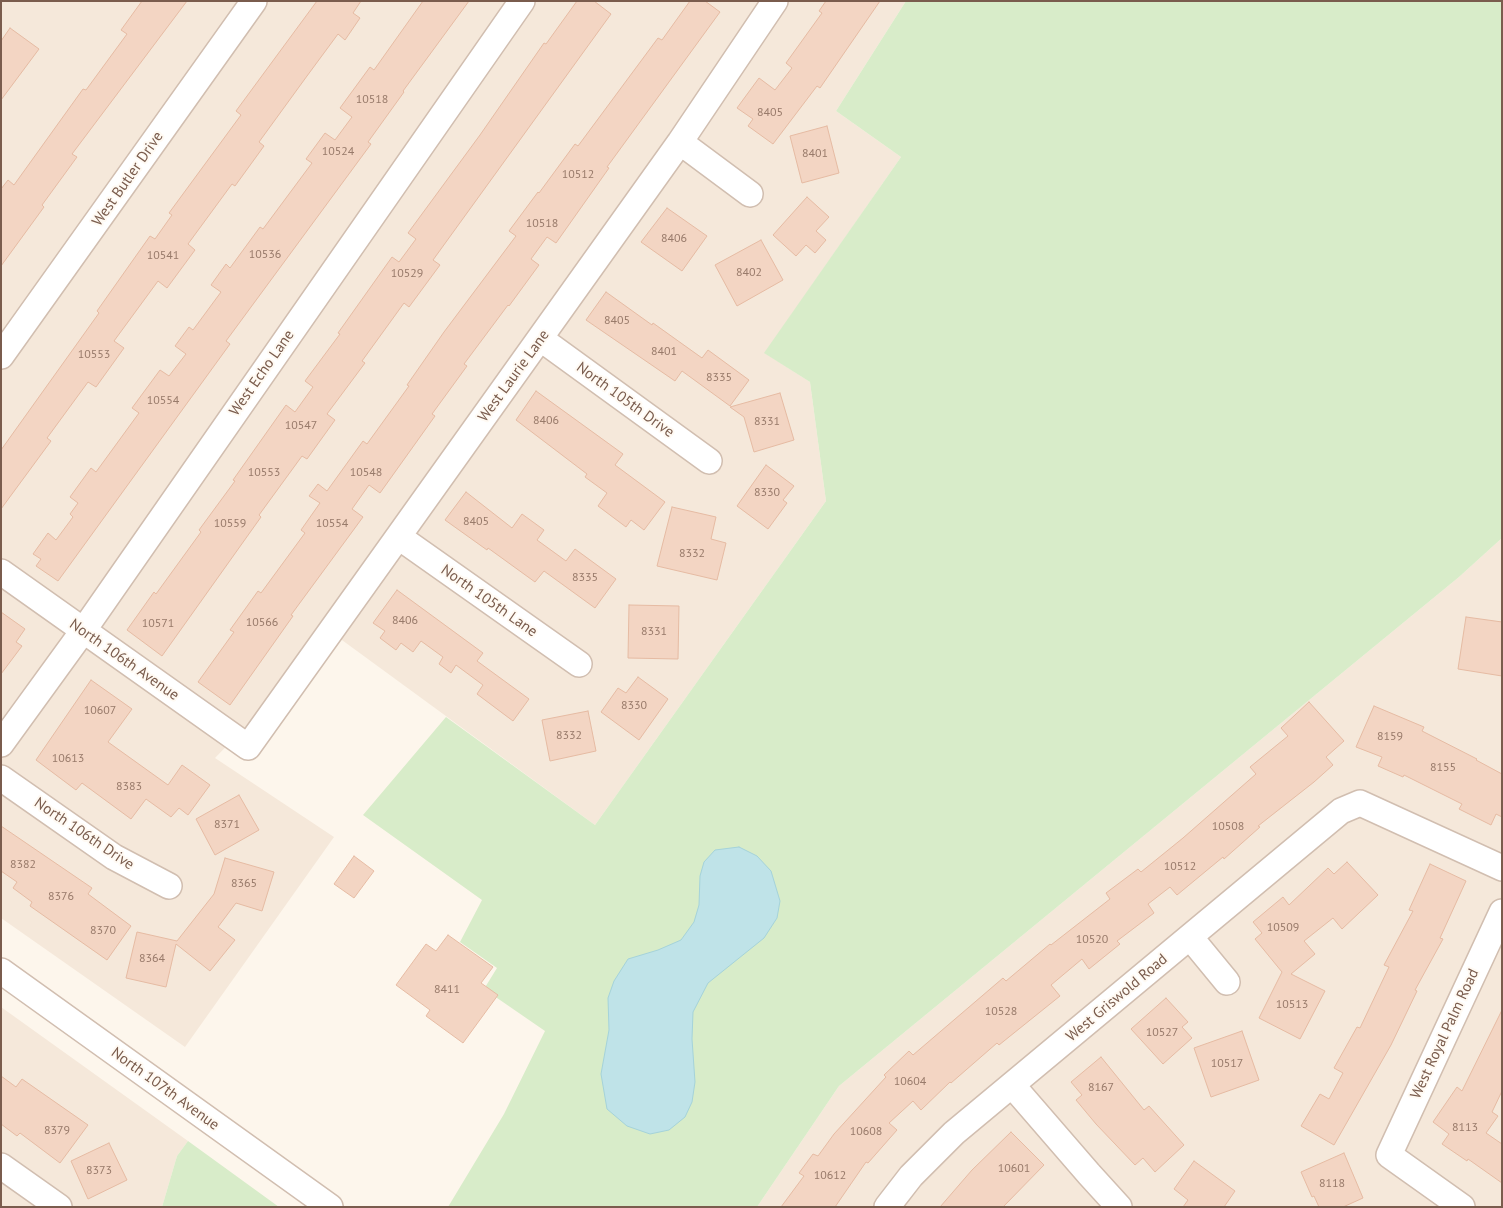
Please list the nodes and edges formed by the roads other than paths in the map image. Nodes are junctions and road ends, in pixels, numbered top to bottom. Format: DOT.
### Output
graph roads {
  1 [pos="254,1"];
  2 [pos="522,1"];
  3 [pos="775,1"];
  4 [pos="680,142"];
  5 [pos="750,194"];
  6 [pos="541,339"];
  7 [pos="1,356"];
  8 [pos="709,461"];
  9 [pos="399,537"];
  10 [pos="1,572"];
  11 [pos="83,631"];
  12 [pos="579,664"];
  13 [pos="1,744"];
  14 [pos="248,747"];
  15 [pos="1,778"];
  16 [pos="1502,868"];
  17 [pos="169,886"];
  18 [pos="1502,912"];
  19 [pos="1190,937"];
  20 [pos="1,971"];
  21 [pos="1227,982"];
  22 [pos="1012,1084"];
  23 [pos="1,1166"];
  24 [pos="59,1207"];
  25 [pos="330,1207"];
  26 [pos="887,1207"];
  27 [pos="1119,1207"];
  28 [pos="1462,1207"];
  1 -- 7 [label="street, West Butler Drive"];
  2 -- 11 [label="street, West Echo Lane"];
  3 -- 4 [label="street, West Laurie Lane"];
  4 -- 5 [label="street"];
  4 -- 6 [label="street, West Laurie Lane"];
  6 -- 8 [label="street, North 105th Drive"];
  6 -- 9 [label="street, West Laurie Lane"];
  9 -- 12 [label="street, North 105th Lane"];
  9 -- 14 [label="street, West Laurie Lane"];
  10 -- 11 [label="street, North 106th Avenue"];
  11 -- 13 [label="street, West Echo Lane"];
  11 -- 14 [label="street, North 106th Avenue"];
  15 -- 17 [label="street, North 106th Drive"];
  16 -- 19 [label="street, West Griswold Road"];
  18 -- 28 [label="street, West Royal Palm Road"];
  19 -- 21 [label="street"];
  19 -- 22 [label="street, West Griswold Road"];
  20 -- 25 [label="street, North 107th Avenue"];
  22 -- 26 [label="street, West Griswold Road"];
  22 -- 27 [label="street"];
  23 -- 24 [label="street"];
}
